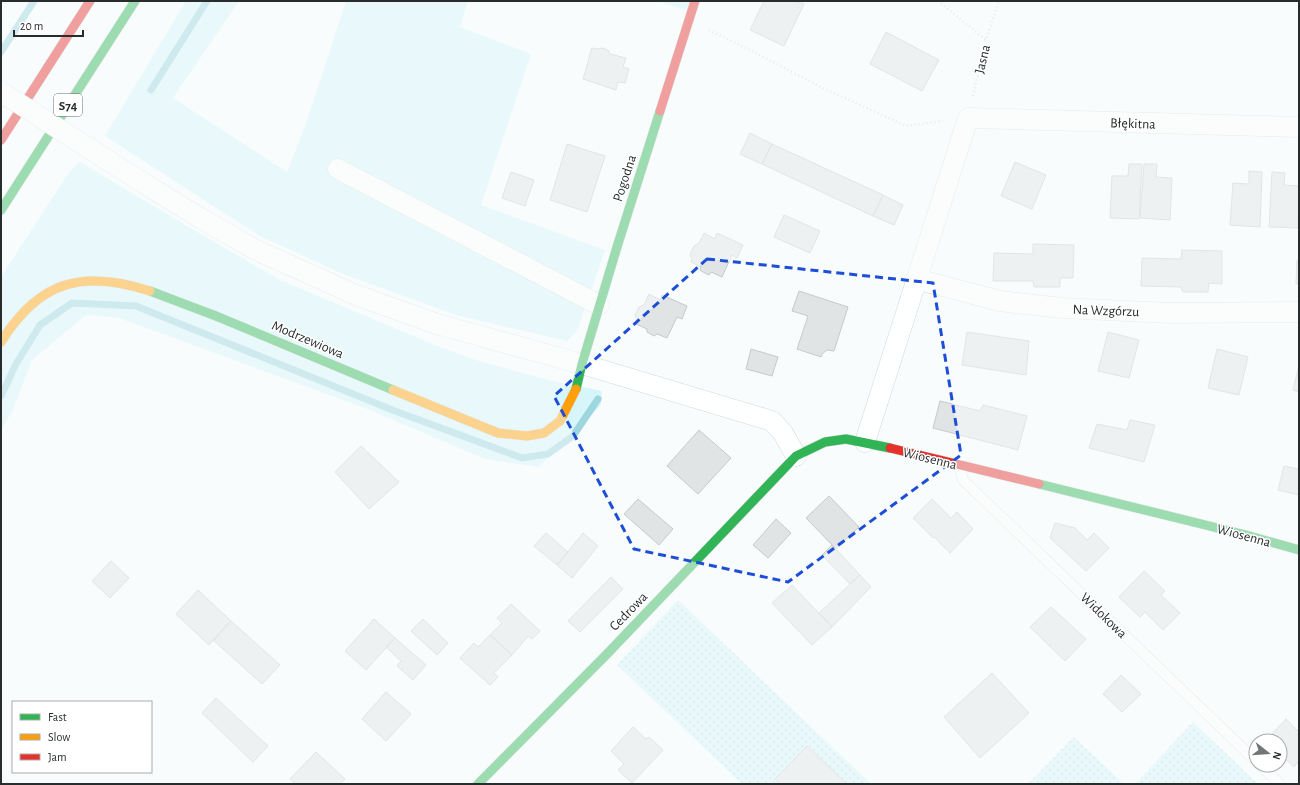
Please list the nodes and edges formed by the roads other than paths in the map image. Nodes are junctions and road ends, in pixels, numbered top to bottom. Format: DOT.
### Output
graph roads {
  1 [pos="90,1"];
  2 [pos="135,1"];
  3 [pos="695,1"];
  4 [pos="1,92"];
  5 [pos="1299,127"];
  6 [pos="1,140"];
  7 [pos="338,168"];
  8 [pos="1,210"];
  9 [pos="916,279"];
  10 [pos="599,305"];
  11 [pos="1299,312"];
  12 [pos="1,342"];
  13 [pos="582,364"];
  14 [pos="865,442"];
  15 [pos="796,456"];
  16 [pos="959,465"];
  17 [pos="1299,550"];
  18 [pos="1248,753"];
  19 [pos="1268,773"];
  20 [pos="478,784"];
  21 [pos="1280,784"];
  1 -- 6 [label="main road, S74"];
  2 -- 8 [label="main road, S74"];
  3 -- 10 [label="main road, Pogodna"];
  4 -- 13 [label="street, bridge"];
  5 -- 9 [label="street, Błękitna"];
  7 -- 10 [label="street"];
  9 -- 11 [label="street, Na Wzgórzu"];
  9 -- 14 [label="street"];
  10 -- 13 [label="main road, Pogodna"];
  12 -- 13 [label="main road, Modrzewiowa"];
  13 -- 15 [label="street"];
  14 -- 15 [label="main road, Wiosenna"];
  14 -- 16 [label="main road, Wiosenna"];
  15 -- 20 [label="main road, Cedrowa"];
  16 -- 17 [label="main road, Wiosenna"];
  16 -- 18 [label="lane, Widokowa"];
  19 -- 21 [label="lane"];
}
